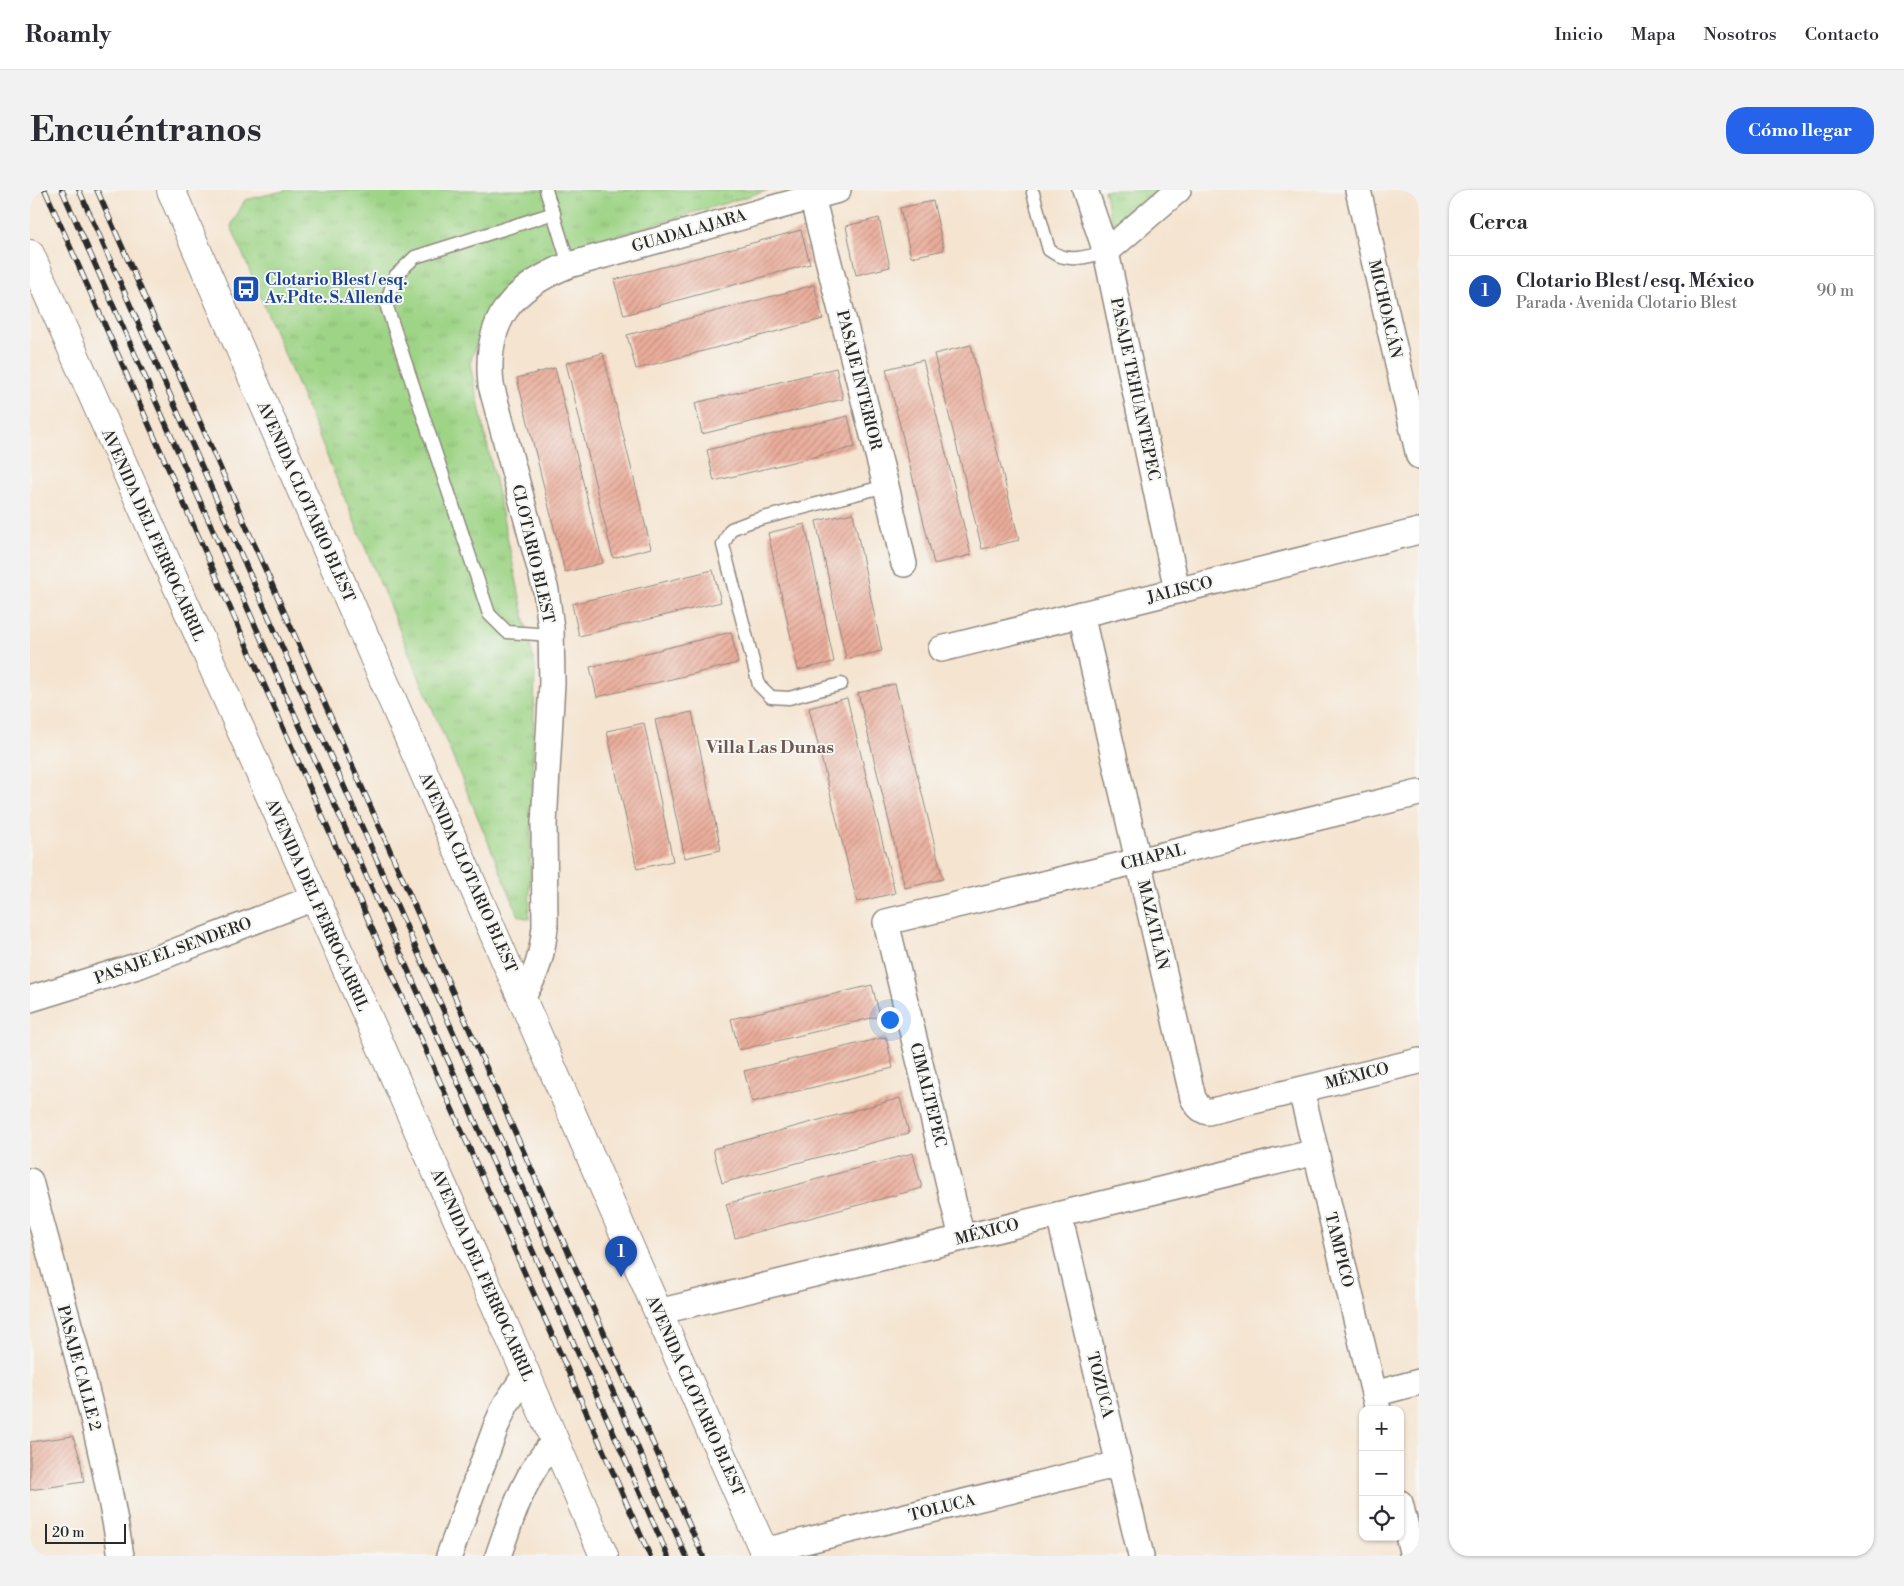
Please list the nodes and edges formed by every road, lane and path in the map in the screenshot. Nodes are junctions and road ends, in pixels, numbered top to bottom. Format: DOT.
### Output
graph roads {
  1 [pos="170,190"];
  2 [pos="546,190"];
  3 [pos="838,190"];
  4 [pos="1086,190"];
  5 [pos="1178,190"];
  6 [pos="1358,190"];
  7 [pos="1033,192"];
  8 [pos="812,197"];
  9 [pos="554,214"];
  10 [pos="1106,252"];
  11 [pos="30,254"];
  12 [pos="569,265"];
  13 [pos="35,280"];
  14 [pos="1419,456"];
  15 [pos="886,486"];
  16 [pos="1419,531"];
  17 [pos="904,564"];
  18 [pos="1177,590"];
  19 [pos="1081,614"];
  20 [pos="552,636"];
  21 [pos="940,649"];
  22 [pos="841,684"];
  23 [pos="1419,793"];
  24 [pos="1138,861"];
  25 [pos="314,898"];
  26 [pos="886,922"];
  27 [pos="522,998"];
  28 [pos="30,999"];
  29 [pos="1419,1061"];
  30 [pos="1301,1090"];
  31 [pos="1208,1112"];
  32 [pos="1316,1152"];
  33 [pos="30,1181"];
  34 [pos="1059,1215"];
  35 [pos="962,1238"];
  36 [pos="658,1312"];
  37 [pos="526,1374"];
  38 [pos="1419,1382"];
  39 [pos="1376,1402"];
  40 [pos="555,1441"];
  41 [pos="1119,1464"];
  42 [pos="1404,1519"];
  43 [pos="765,1554"];
  44 [pos="121,1556"];
  45 [pos="450,1556"];
  46 [pos="498,1556"];
  47 [pos="604,1556"];
  48 [pos="1141,1556"];
  49 [pos="1413,1556"];
  1 -- 27 [label="street, AVENIDA CLOTARIO BLEST"];
  2 -- 9 [label="lane"];
  3 -- 8 [label="street, GUADALAJARA"];
  4 -- 10 [label="street, PASAJE TEHUANTEPEC"];
  5 -- 10 [label="street"];
  6 -- 14 [label="street, MICHOACÁN"];
  7 -- 10 [label="lane"];
  8 -- 12 [label="street, GUADALAJARA"];
  8 -- 15 [label="street, PASAJE INTERIOR"];
  9 -- 12 [label="lane"];
  9 -- 20 [label="lane"];
  10 -- 18 [label="street, PASAJE TEHUANTEPEC"];
  11 -- 13 [label="street, AVENIDA DEL FERROCARRIL"];
  12 -- 20 [label="street, CLOTARIO BLEST"];
  13 -- 25 [label="street, AVENIDA DEL FERROCARRIL"];
  15 -- 17 [label="street, PASAJE INTERIOR"];
  15 -- 22 [label="lane"];
  16 -- 18 [label="street, JALISCO"];
  18 -- 19 [label="street, JALISCO"];
  19 -- 21 [label="street, JALISCO"];
  19 -- 24 [label="street, MAZATLÁN"];
  20 -- 27 [label="street, CLOTARIO BLEST"];
  23 -- 24 [label="street, CHAPAL"];
  24 -- 26 [label="street, CHAPAL"];
  24 -- 31 [label="street, MAZATLÁN"];
  25 -- 28 [label="street, PASAJE EL SENDERO"];
  25 -- 37 [label="street, AVENIDA DEL FERROCARRIL"];
  26 -- 35 [label="street, CIMALTEPEC"];
  27 -- 36 [label="street, AVENIDA CLOTARIO BLEST"];
  29 -- 30 [label="street, MÉXICO"];
  30 -- 31 [label="street, MÉXICO"];
  30 -- 32 [label="street, TAMPICO"];
  32 -- 34 [label="street, MÉXICO"];
  32 -- 39 [label="street, TAMPICO"];
  33 -- 44 [label="street, PASAJE CALLE 2"];
  34 -- 35 [label="street, MÉXICO"];
  34 -- 41 [label="street, TOZUCA"];
  35 -- 36 [label="street, MÉXICO"];
  36 -- 43 [label="street, AVENIDA CLOTARIO BLEST"];
  37 -- 40 [label="street, AVENIDA DEL FERROCARRIL"];
  37 -- 45 [label="street"];
  38 -- 39 [label="street"];
  40 -- 46 [label="street"];
  40 -- 47 [label="street, AVENIDA DEL FERROCARRIL"];
  41 -- 43 [label="street, TOLUCA"];
  41 -- 48 [label="street, TOZUCA"];
  42 -- 49 [label="street"];
}
